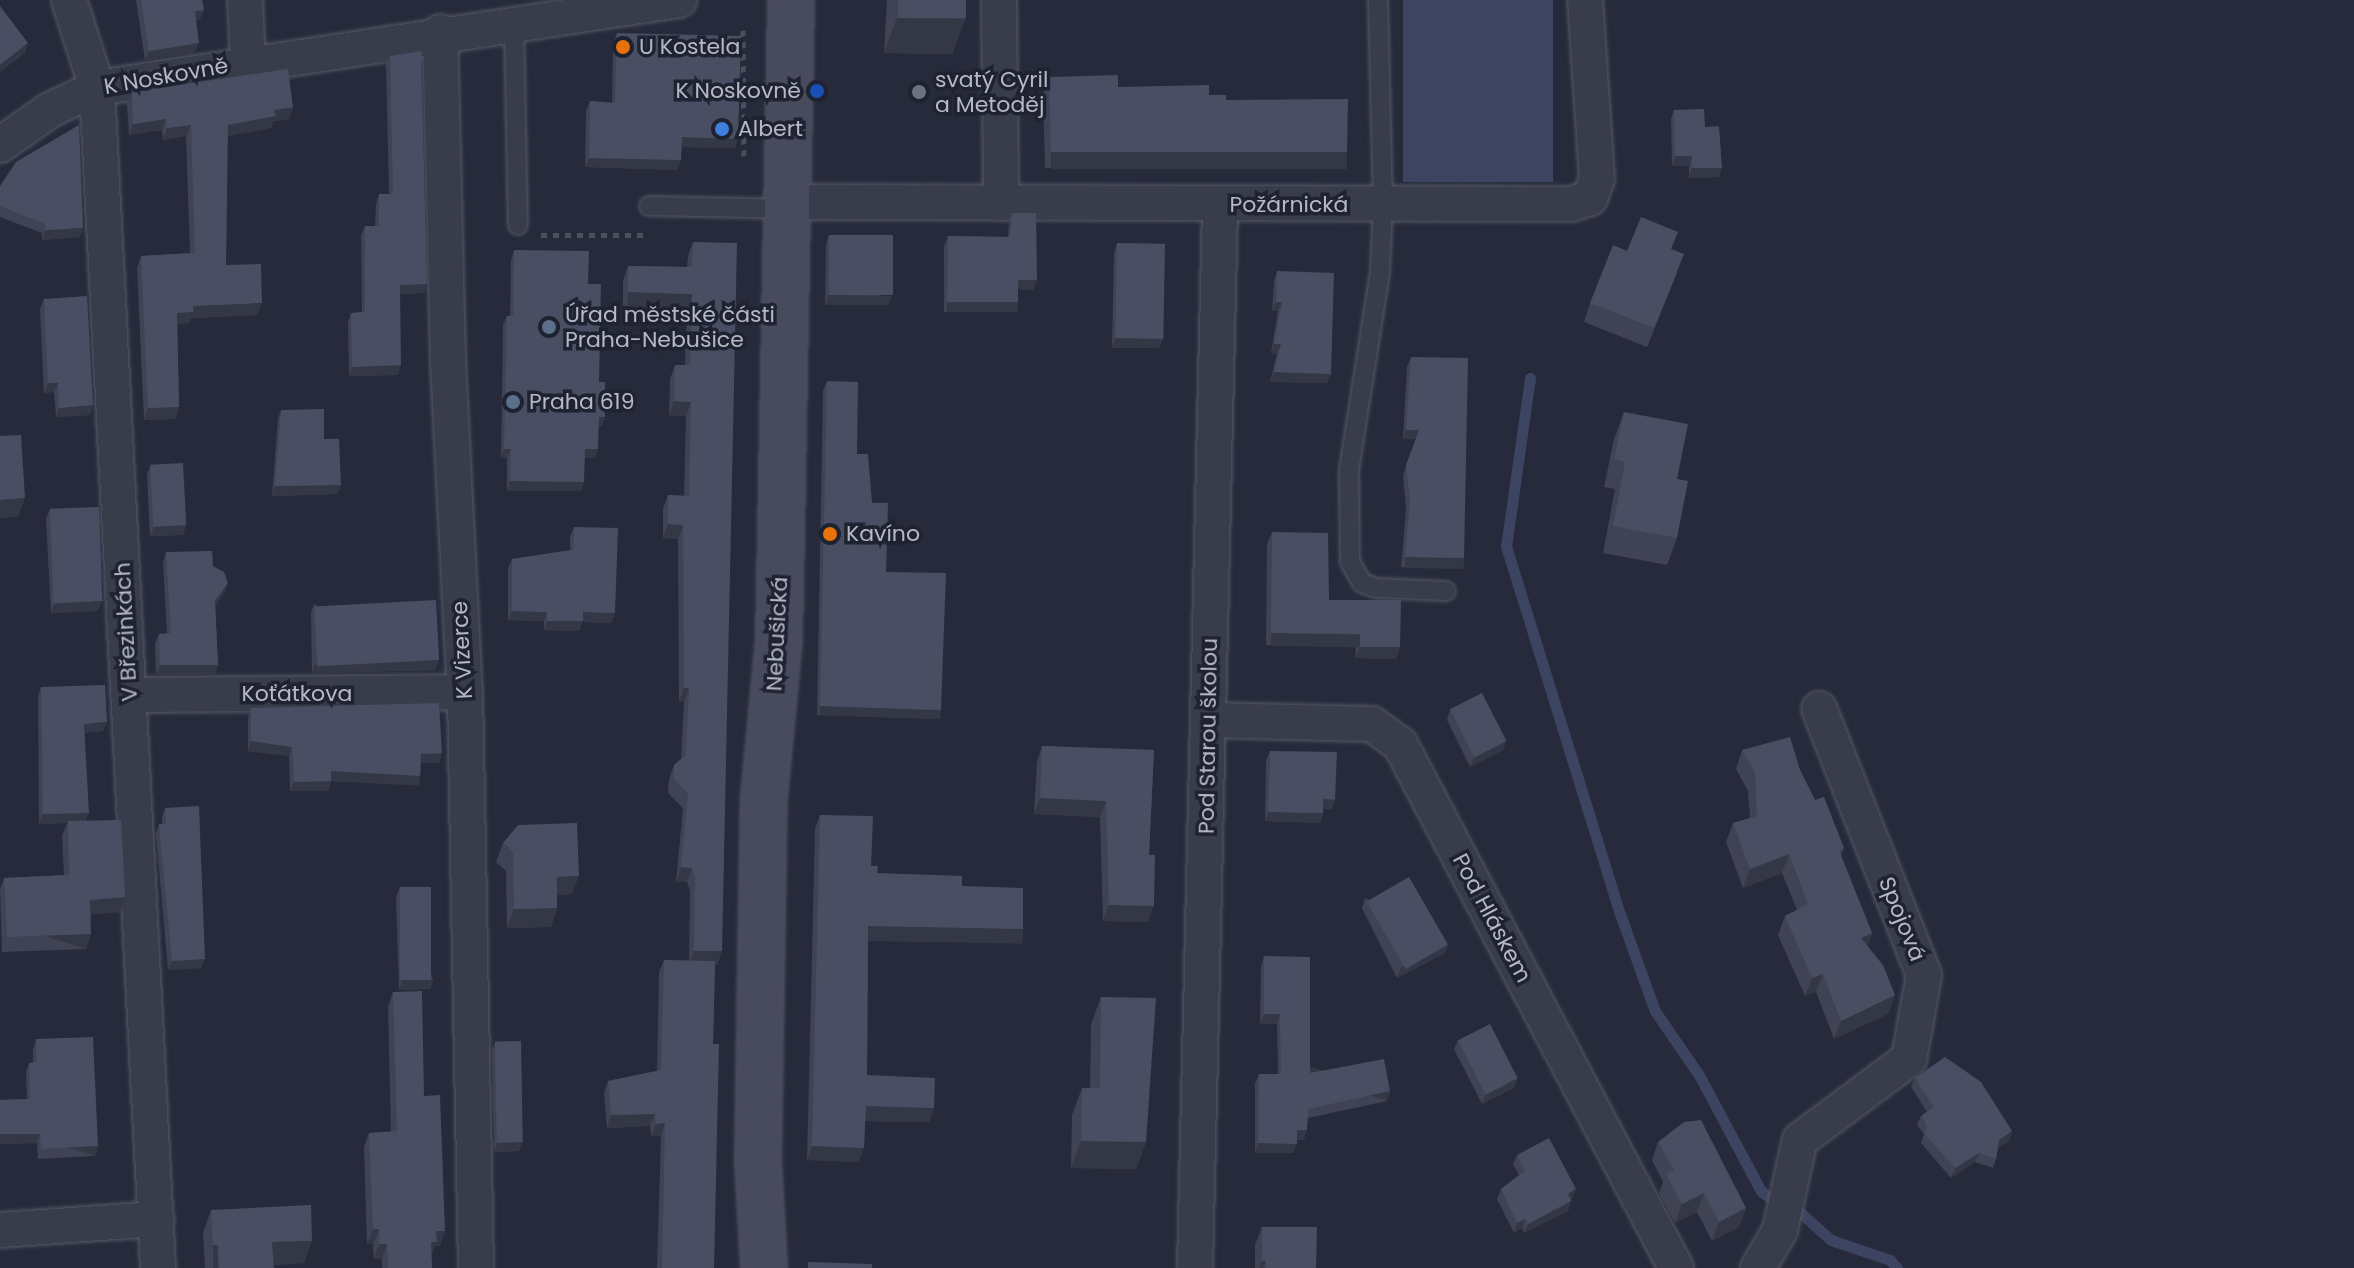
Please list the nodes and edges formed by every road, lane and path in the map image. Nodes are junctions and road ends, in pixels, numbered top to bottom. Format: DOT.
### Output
graph roads {
  1 [pos="69,0"];
  2 [pos="245,0"];
  3 [pos="679,0"];
  4 [pos="791,0"];
  5 [pos="999,0"];
  6 [pos="1378,0"];
  7 [pos="1585,0"];
  8 [pos="514,23"];
  9 [pos="743,30"];
  10 [pos="440,32"];
  11 [pos="248,61"];
  12 [pos="97,88"];
  13 [pos="0,145"];
  14 [pos="1001,203"];
  15 [pos="1220,205"];
  16 [pos="1383,205"];
  17 [pos="649,206"];
  18 [pos="788,206"];
  19 [pos="745,208"];
  20 [pos="518,225"];
  21 [pos="614,234"];
  22 [pos="649,235"];
  23 [pos="1446,591"];
  24 [pos="465,692"];
  25 [pos="129,695"];
  26 [pos="1819,709"];
  27 [pos="1208,720"];
  28 [pos="157,1219"];
  29 [pos="0,1230"];
  30 [pos="158,1268"];
  31 [pos="476,1268"];
  32 [pos="764,1268"];
  33 [pos="1195,1268"];
  34 [pos="1676,1268"];
  35 [pos="1758,1268"];
  1 -- 12 [label="street, V Březinkách"];
  2 -- 11 [label="street"];
  3 -- 8 [label="street, K Noskovně"];
  4 -- 18 [label="street, Nebušická"];
  5 -- 14 [label="street"];
  6 -- 16 [label="lane"];
  7 -- 16 [label="street, Požárnická"];
  8 -- 10 [label="street, K Noskovně"];
  8 -- 20 [label="lane"];
  9 -- 19 [label="path"];
  10 -- 11 [label="street, K Noskovně"];
  10 -- 24 [label="street, K Vizerce"];
  11 -- 12 [label="street, K Noskovně"];
  12 -- 13 [label="street, K Noskovně"];
  12 -- 25 [label="street, V Březinkách"];
  14 -- 15 [label="street, Požárnická"];
  14 -- 18 [label="street, Požárnická"];
  15 -- 16 [label="street, Požárnická"];
  15 -- 27 [label="street, Pod Starou školou"];
  16 -- 23 [label="lane"];
  17 -- 19 [label="lane"];
  18 -- 19 [label="lane"];
  18 -- 32 [label="street, Nebušická"];
  21 -- 22 [label="path"];
  24 -- 25 [label="street, Koťátkova"];
  24 -- 31 [label="street, K Vizerce"];
  25 -- 28 [label="street, V Březinkách"];
  26 -- 35 [label="street, Spojová"];
  27 -- 33 [label="street, Pod Starou školou"];
  27 -- 34 [label="street, Pod Hláskem"];
  28 -- 29 [label="street"];
  28 -- 30 [label="street, V Březinkách"];
}
